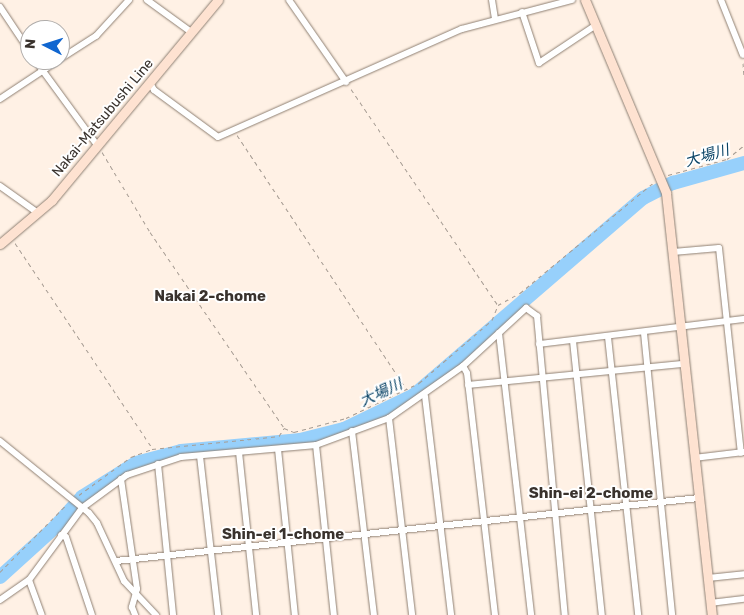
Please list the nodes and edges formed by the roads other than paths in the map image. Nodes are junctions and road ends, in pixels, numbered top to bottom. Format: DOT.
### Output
graph roads {
  1 [pos="129,0"];
  2 [pos="147,0"];
  3 [pos="218,0"];
  4 [pos="289,0"];
  5 [pos="492,0"];
  6 [pos="572,0"];
  7 [pos="586,0"];
  8 [pos="721,0"];
  9 [pos="0,8"];
  10 [pos="522,12"];
  11 [pos="495,19"];
  12 [pos="596,25"];
  13 [pos="191,32"];
  14 [pos="20,37"];
  15 [pos="70,53"];
  16 [pos="743,56"];
  17 [pos="42,71"];
  18 [pos="346,82"];
  19 [pos="150,83"];
  20 [pos="0,99"];
  21 [pos="97,145"];
  22 [pos="0,186"];
  23 [pos="38,213"];
  24 [pos="0,244"];
  25 [pos="673,252"];
  26 [pos="744,319"];
  27 [pos="727,321"];
  28 [pos="680,328"];
  29 [pos="499,333"];
  30 [pos="644,333"];
  31 [pos="608,337"];
  32 [pos="573,341"];
  33 [pos="539,344"];
  34 [pos="684,364"];
  35 [pos="463,366"];
  36 [pos="647,367"];
  37 [pos="612,372"];
  38 [pos="576,375"];
  39 [pos="541,378"];
  40 [pos="507,382"];
  41 [pos="468,385"];
  42 [pos="425,396"];
  43 [pos="389,418"];
  44 [pos="352,431"];
  45 [pos="0,440"];
  46 [pos="316,445"];
  47 [pos="278,449"];
  48 [pos="239,452"];
  49 [pos="742,453"];
  50 [pos="200,456"];
  51 [pos="694,458"];
  52 [pos="158,464"];
  53 [pos="121,479"];
  54 [pos="699,498"];
  55 [pos="661,502"];
  56 [pos="76,503"];
  57 [pos="626,506"];
  58 [pos="591,509"];
  59 [pos="555,513"];
  60 [pos="521,516"];
  61 [pos="484,521"];
  62 [pos="441,526"];
  63 [pos="403,530"];
  64 [pos="364,534"];
  65 [pos="61,535"];
  66 [pos="326,538"];
  67 [pos="287,542"];
  68 [pos="249,547"];
  69 [pos="210,551"];
  70 [pos="168,556"];
  71 [pos="131,560"];
  72 [pos="116,561"];
  73 [pos="744,574"];
  74 [pos="708,578"];
  75 [pos="29,580"];
  76 [pos="135,597"];
  77 [pos="744,599"];
  78 [pos="0,600"];
  79 [pos="710,603"];
  80 [pos="42,615"];
  81 [pos="92,615"];
  82 [pos="135,615"];
  83 [pos="156,615"];
  84 [pos="173,615"];
  85 [pos="218,615"];
  86 [pos="256,615"];
  87 [pos="295,615"];
  88 [pos="334,615"];
  89 [pos="374,615"];
  90 [pos="412,615"];
  91 [pos="451,615"];
  92 [pos="495,615"];
  93 [pos="531,615"];
  94 [pos="565,615"];
  95 [pos="602,615"];
  96 [pos="638,615"];
  97 [pos="672,615"];
  98 [pos="712,615"];
  1 -- 15 [label="street"];
  2 -- 13 [label="street"];
  3 -- 13 [label="street, Nakai-Matsubushi Line"];
  4 -- 18 [label="street"];
  5 -- 11 [label="street"];
  6 -- 10 [label="street"];
  7 -- 12 [label="street"];
  8 -- 16 [label="street"];
  9 -- 14 [label="street"];
  10 -- 11 [label="street"];
  10 -- 12 [label="street"];
  11 -- 18 [label="street"];
  12 -- 25 [label="street"];
  13 -- 19 [label="street, Nakai-Matsubushi Line"];
  17 -- 20 [label="street"];
  17 -- 21 [label="street"];
  18 -- 19 [label="street"];
  19 -- 21 [label="street, Nakai-Matsubushi Line"];
  21 -- 23 [label="street, Nakai-Matsubushi Line"];
  22 -- 23 [label="street"];
  23 -- 24 [label="street, Nakai-Matsubushi Line"];
  25 -- 27 [label="street"];
  25 -- 28 [label="street"];
  26 -- 27 [label="street"];
  27 -- 28 [label="street"];
  27 -- 49 [label="street"];
  28 -- 30 [label="street"];
  28 -- 34 [label="street"];
  29 -- 33 [label="street"];
  29 -- 35 [label="street"];
  29 -- 40 [label="street"];
  30 -- 31 [label="street"];
  30 -- 36 [label="street"];
  31 -- 32 [label="street"];
  31 -- 37 [label="street"];
  32 -- 33 [label="street"];
  32 -- 38 [label="street"];
  33 -- 39 [label="street"];
  34 -- 36 [label="street"];
  34 -- 51 [label="street"];
  35 -- 41 [label="street"];
  35 -- 42 [label="street"];
  36 -- 37 [label="street"];
  36 -- 55 [label="street"];
  37 -- 38 [label="street"];
  37 -- 57 [label="street"];
  38 -- 39 [label="street"];
  38 -- 58 [label="street"];
  39 -- 40 [label="street"];
  39 -- 59 [label="street"];
  40 -- 41 [label="street"];
  40 -- 60 [label="street"];
  41 -- 61 [label="street"];
  42 -- 43 [label="street"];
  42 -- 62 [label="street"];
  43 -- 44 [label="street"];
  43 -- 63 [label="street"];
  44 -- 46 [label="street"];
  44 -- 64 [label="street"];
  45 -- 56 [label="street"];
  46 -- 47 [label="street"];
  46 -- 66 [label="street"];
  47 -- 48 [label="street"];
  47 -- 67 [label="street"];
  48 -- 50 [label="street"];
  48 -- 68 [label="street"];
  49 -- 51 [label="street"];
  50 -- 52 [label="street"];
  50 -- 69 [label="street"];
  51 -- 54 [label="street"];
  52 -- 53 [label="street"];
  52 -- 70 [label="street"];
  53 -- 56 [label="street"];
  53 -- 71 [label="street"];
  54 -- 55 [label="street"];
  54 -- 74 [label="street"];
  55 -- 57 [label="street"];
  55 -- 97 [label="street"];
  56 -- 65 [label="street"];
  56 -- 72 [label="street"];
  57 -- 58 [label="street"];
  57 -- 96 [label="street"];
  58 -- 59 [label="street"];
  58 -- 95 [label="street"];
  59 -- 60 [label="street"];
  59 -- 94 [label="street"];
  60 -- 61 [label="street"];
  60 -- 93 [label="street"];
  61 -- 62 [label="street"];
  61 -- 92 [label="street"];
  62 -- 63 [label="street"];
  62 -- 91 [label="street"];
  63 -- 64 [label="street"];
  63 -- 90 [label="street"];
  64 -- 66 [label="street"];
  64 -- 89 [label="street"];
  65 -- 75 [label="street"];
  65 -- 81 [label="street"];
  66 -- 67 [label="street"];
  66 -- 88 [label="street"];
  67 -- 68 [label="street"];
  67 -- 87 [label="street"];
  68 -- 69 [label="street"];
  68 -- 86 [label="street"];
  69 -- 70 [label="street"];
  69 -- 85 [label="street"];
  70 -- 71 [label="street"];
  70 -- 84 [label="street"];
  71 -- 72 [label="street"];
  71 -- 76 [label="street"];
  72 -- 76 [label="street"];
  73 -- 74 [label="street"];
  74 -- 79 [label="street"];
  75 -- 78 [label="street"];
  75 -- 80 [label="street"];
  76 -- 82 [label="street"];
  76 -- 83 [label="street"];
  77 -- 79 [label="street"];
  79 -- 98 [label="street"];
}
